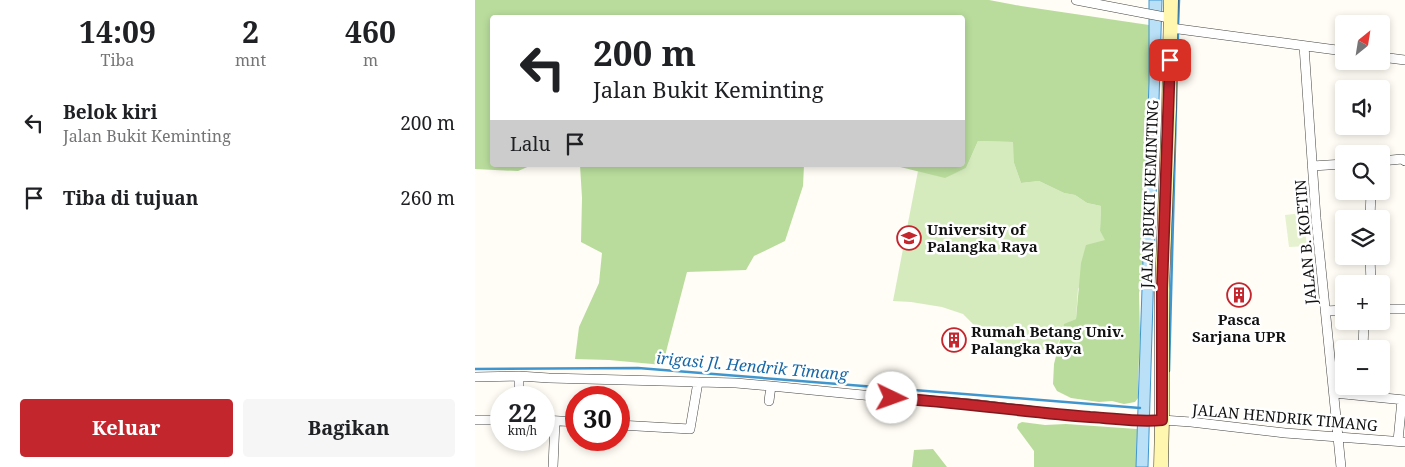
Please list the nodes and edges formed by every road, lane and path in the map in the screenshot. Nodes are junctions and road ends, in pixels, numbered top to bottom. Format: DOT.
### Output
graph roads {
  1 [pos="1076,0"];
  2 [pos="1171,0"];
  3 [pos="1167,21"];
  4 [pos="1304,46"];
  5 [pos="1335,50"];
  6 [pos="1390,58"];
  7 [pos="1405,60"];
  8 [pos="1390,160"];
  9 [pos="1405,161"];
  10 [pos="1335,165"];
  11 [pos="1313,166"];
  12 [pos="1390,309"];
  13 [pos="1405,309"];
  14 [pos="1335,310"];
  15 [pos="1325,311"];
  16 [pos="519,376"];
  17 [pos="475,377"];
  18 [pos="698,382"];
  19 [pos="519,386"];
  20 [pos="771,386"];
  21 [pos="1333,393"];
  22 [pos="1380,395"];
  23 [pos="1403,400"];
  24 [pos="769,401"];
  25 [pos="475,420"];
  26 [pos="490,420"];
  27 [pos="1158,420"];
  28 [pos="555,421"];
  29 [pos="565,421"];
  30 [pos="630,426"];
  31 [pos="1338,436"];
  32 [pos="1402,442"];
  33 [pos="554,451"];
  34 [pos="553,467"];
  35 [pos="1161,467"];
  36 [pos="1341,467"];
  1 -- 3 [label="street"];
  2 -- 3 [label="main road, JALAN BUKIT KEMINTING"];
  3 -- 4 [label="street"];
  3 -- 27 [label="main road, JALAN BUKIT KEMINTING"];
  4 -- 5 [label="street"];
  4 -- 11 [label="street, JALAN B. KOETIN"];
  6 -- 7 [label="street"];
  8 -- 9 [label="street"];
  10 -- 11 [label="street"];
  11 -- 15 [label="street, JALAN B. KOETIN"];
  12 -- 13 [label="street"];
  14 -- 15 [label="street"];
  15 -- 21 [label="street, JALAN B. KOETIN"];
  16 -- 17 [label="street"];
  16 -- 18 [label="street"];
  16 -- 19 [label="street"];
  18 -- 20 [label="street"];
  18 -- 30 [label="street"];
  20 -- 24 [label="street"];
  20 -- 27 [label="street, JALAN HENDRIK TIMANG"];
  21 -- 31 [label="street, JALAN B. KOETIN"];
  22 -- 23 [label="street"];
  23 -- 32 [label="street"];
  25 -- 26 [label="street"];
  27 -- 31 [label="street, JALAN HENDRIK TIMANG"];
  27 -- 35 [label="main road, JALAN BUKIT KEMINTING"];
  28 -- 29 [label="street"];
  31 -- 32 [label="street, JALAN HENDRIK TIMANG"];
  31 -- 36 [label="street, JALAN B. KOETIN"];
  33 -- 34 [label="street"];
}
